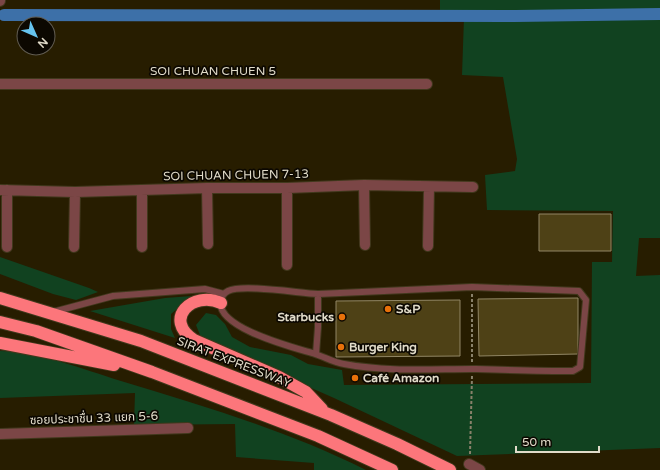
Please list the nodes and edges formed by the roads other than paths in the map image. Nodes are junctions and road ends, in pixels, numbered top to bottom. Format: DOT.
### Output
graph roads {
  1 [pos="0,84"];
  2 [pos="426,84"];
  3 [pos="364,185"];
  4 [pos="429,187"];
  5 [pos="473,187"];
  6 [pos="207,188"];
  7 [pos="288,188"];
  8 [pos="4,190"];
  9 [pos="142,190"];
  10 [pos="75,192"];
  11 [pos="208,244"];
  12 [pos="365,244"];
  13 [pos="428,246"];
  14 [pos="7,247"];
  15 [pos="74,247"];
  16 [pos="142,247"];
  17 [pos="287,265"];
  18 [pos="0,294"];
  19 [pos="318,294"];
  20 [pos="0,298"];
  21 [pos="222,298"];
  22 [pos="36,308"];
  23 [pos="51,313"];
  24 [pos="0,322"];
  25 [pos="0,343"];
  26 [pos="316,354"];
  27 [pos="152,372"];
  28 [pos="328,414"];
  29 [pos="188,428"];
  30 [pos="0,434"];
  31 [pos="469,464"];
  32 [pos="392,470"];
  33 [pos="450,470"];
  34 [pos="480,470"];
  1 -- 2 [label="street, SOI CHUAN CHUEN 5"];
  3 -- 4 [label="street, SOI CHUAN CHUEN 7-13"];
  3 -- 7 [label="street, SOI CHUAN CHUEN 7-13"];
  3 -- 12 [label="street"];
  4 -- 5 [label="street, SOI CHUAN CHUEN 7-13"];
  4 -- 13 [label="street"];
  6 -- 7 [label="street, SOI CHUAN CHUEN 7-13"];
  6 -- 9 [label="street, SOI CHUAN CHUEN 7-13"];
  6 -- 11 [label="street"];
  7 -- 17 [label="street"];
  8 -- 10 [label="street, SOI CHUAN CHUEN 7-13"];
  8 -- 14 [label="street"];
  9 -- 10 [label="street, SOI CHUAN CHUEN 7-13"];
  9 -- 16 [label="street"];
  10 -- 15 [label="street"];
  18 -- 22 [label="highway"];
  19 -- 21 [label="lane"];
  19 -- 26 [label="lane"];
  19 -- 26 [label="lane"];
  20 -- 22 [label="highway, SIRAT EXPRESSWAY"];
  21 -- 23 [label="lane"];
  21 -- 26 [label="lane"];
  21 -- 28 [label="highway"];
  22 -- 23 [label="highway, SIRAT EXPRESSWAY"];
  23 -- 28 [label="highway, SIRAT EXPRESSWAY"];
  24 -- 27 [label="highway"];
  25 -- 27 [label="highway"];
  27 -- 32 [label="highway"];
  28 -- 33 [label="highway, SIRAT EXPRESSWAY"];
  29 -- 30 [label="street, ซอยประชาชื่น 33 แยก 5-6"];
  31 -- 34 [label="street"];
}
